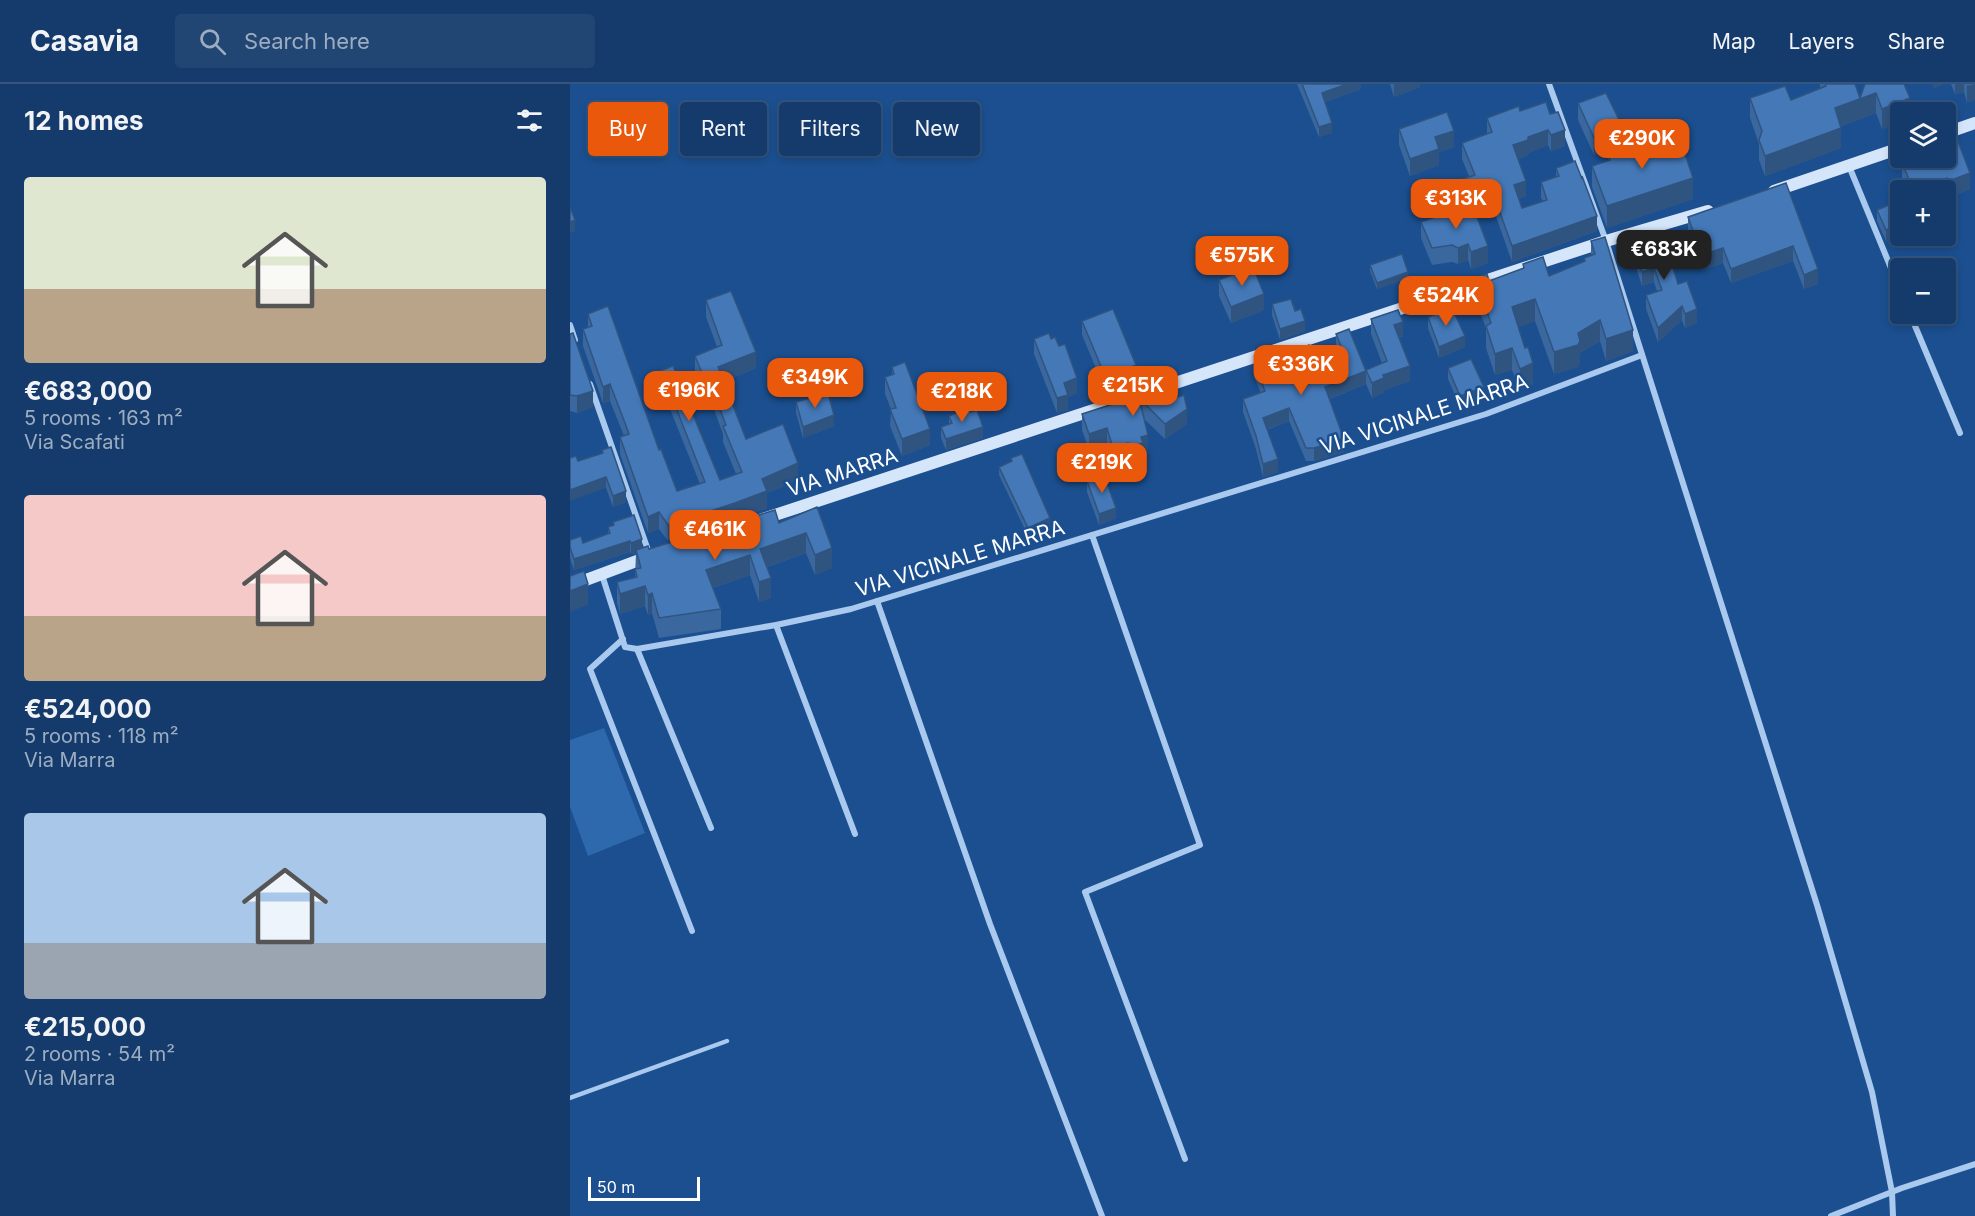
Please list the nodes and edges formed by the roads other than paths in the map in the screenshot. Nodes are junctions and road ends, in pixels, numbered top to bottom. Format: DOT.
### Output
graph roads {
  1 [pos="1549,84"];
  2 [pos="1975,123"];
  3 [pos="1956,130"];
  4 [pos="1890,152"];
  5 [pos="1849,166"];
  6 [pos="1760,195"];
  7 [pos="1716,208"];
  8 [pos="1606,241"];
  9 [pos="1890,266"];
  10 [pos="1914,324"];
  11 [pos="570,325"];
  12 [pos="578,347"];
  13 [pos="1642,355"];
  14 [pos="589,380"];
  15 [pos="1960,433"];
  16 [pos="1092,535"];
  17 [pos="662,552"];
  18 [pos="602,575"];
  19 [pos="570,586"];
  20 [pos="877,601"];
  21 [pos="776,625"];
  22 [pos="623,639"];
  23 [pos="637,649"];
  24 [pos="711,828"];
  25 [pos="855,834"];
  26 [pos="692,931"];
  27 [pos="727,1041"];
  28 [pos="570,1098"];
  29 [pos="1185,1159"];
  30 [pos="1975,1164"];
  31 [pos="1892,1192"];
  32 [pos="1102,1216"];
  33 [pos="1830,1216"];
  34 [pos="1893,1216"];
  1 -- 8 [label="street"];
  2 -- 3 [label="main road"];
  4 -- 5 [label="main road"];
  5 -- 6 [label="main road"];
  5 -- 9 [label="street"];
  7 -- 8 [label="main road, VIA MARRA"];
  8 -- 13 [label="street"];
  8 -- 17 [label="main road, VIA MARRA"];
  10 -- 15 [label="street"];
  11 -- 12 [label="street"];
  13 -- 16 [label="street, VIA VICINALE MARRA"];
  13 -- 31 [label="street"];
  14 -- 17 [label="street"];
  16 -- 20 [label="street, VIA VICINALE MARRA"];
  16 -- 29 [label="street"];
  17 -- 18 [label="main road, VIA MARRA"];
  18 -- 19 [label="main road, VIA MARRA"];
  18 -- 22 [label="street"];
  20 -- 21 [label="street, VIA VICINALE MARRA"];
  20 -- 32 [label="street"];
  21 -- 23 [label="street, VIA VICINALE MARRA"];
  21 -- 25 [label="street"];
  22 -- 23 [label="street"];
  22 -- 26 [label="street"];
  23 -- 24 [label="street"];
  27 -- 28 [label="lane"];
  30 -- 31 [label="street"];
  31 -- 33 [label="street"];
  31 -- 34 [label="street"];
}
